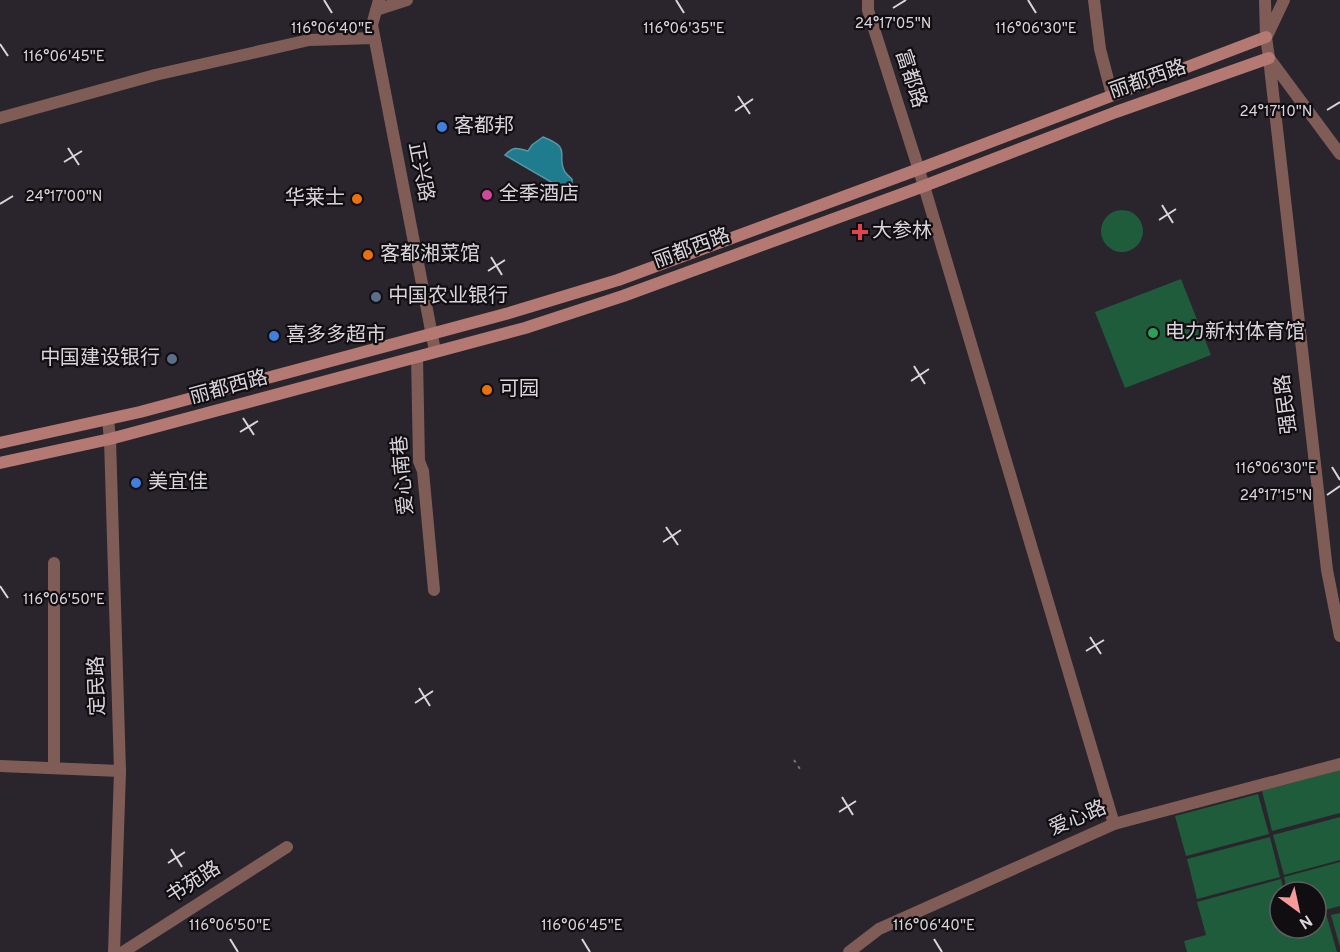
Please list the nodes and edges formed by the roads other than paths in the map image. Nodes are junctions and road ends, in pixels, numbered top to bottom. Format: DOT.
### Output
graph roads {
  1 [pos="407,0"];
  2 [pos="868,0"];
  3 [pos="1094,0"];
  4 [pos="1265,0"];
  5 [pos="1284,0"];
  6 [pos="378,5"];
  7 [pos="1266,37"];
  8 [pos="374,38"];
  9 [pos="1269,58"];
  10 [pos="1112,95"];
  11 [pos="0,118"];
  12 [pos="1340,154"];
  13 [pos="918,169"];
  14 [pos="924,186"];
  15 [pos="432,334"];
  16 [pos="435,351"];
  17 [pos="417,357"];
  18 [pos="108,420"];
  19 [pos="110,439"];
  20 [pos="0,443"];
  21 [pos="0,463"];
  22 [pos="54,563"];
  23 [pos="434,590"];
  24 [pos="1340,636"];
  25 [pos="1340,764"];
  26 [pos="0,766"];
  27 [pos="54,768"];
  28 [pos="120,771"];
  29 [pos="1114,824"];
  30 [pos="287,847"];
  31 [pos="114,952"];
  32 [pos="123,952"];
  33 [pos="849,952"];
  1 -- 6 [label="street"];
  2 -- 13 [label="street, 富都路"];
  3 -- 10 [label="street"];
  4 -- 7 [label="street, 强民路"];
  5 -- 7 [label="street"];
  6 -- 8 [label="street, 正兴路"];
  7 -- 9 [label="street, 强民路"];
  7 -- 10 [label="main road, 丽都西路"];
  8 -- 11 [label="street"];
  8 -- 15 [label="street, 正兴路"];
  9 -- 12 [label="street"];
  9 -- 14 [label="main road, 丽都西路"];
  9 -- 24 [label="street, 强民路"];
  10 -- 13 [label="main road, 丽都西路"];
  13 -- 14 [label="street, 富都路"];
  13 -- 15 [label="main road, 丽都西路"];
  14 -- 16 [label="main road, 丽都西路"];
  14 -- 29 [label="street, 富都路"];
  15 -- 16 [label="street, 正兴路"];
  15 -- 18 [label="main road, 丽都西路"];
  16 -- 17 [label="main road, 丽都西路"];
  17 -- 19 [label="main road, 丽都西路"];
  17 -- 23 [label="street, 爱心南巷"];
  18 -- 19 [label="street, 定民路"];
  18 -- 20 [label="main road, 丽都西路"];
  19 -- 21 [label="main road, 丽都西路"];
  19 -- 28 [label="street, 定民路"];
  22 -- 27 [label="street"];
  25 -- 29 [label="street, 爱心路"];
  26 -- 27 [label="street"];
  27 -- 28 [label="street"];
  28 -- 31 [label="street, 定民路"];
  29 -- 33 [label="street, 爱心路"];
  30 -- 32 [label="street, 书苑路"];
}
